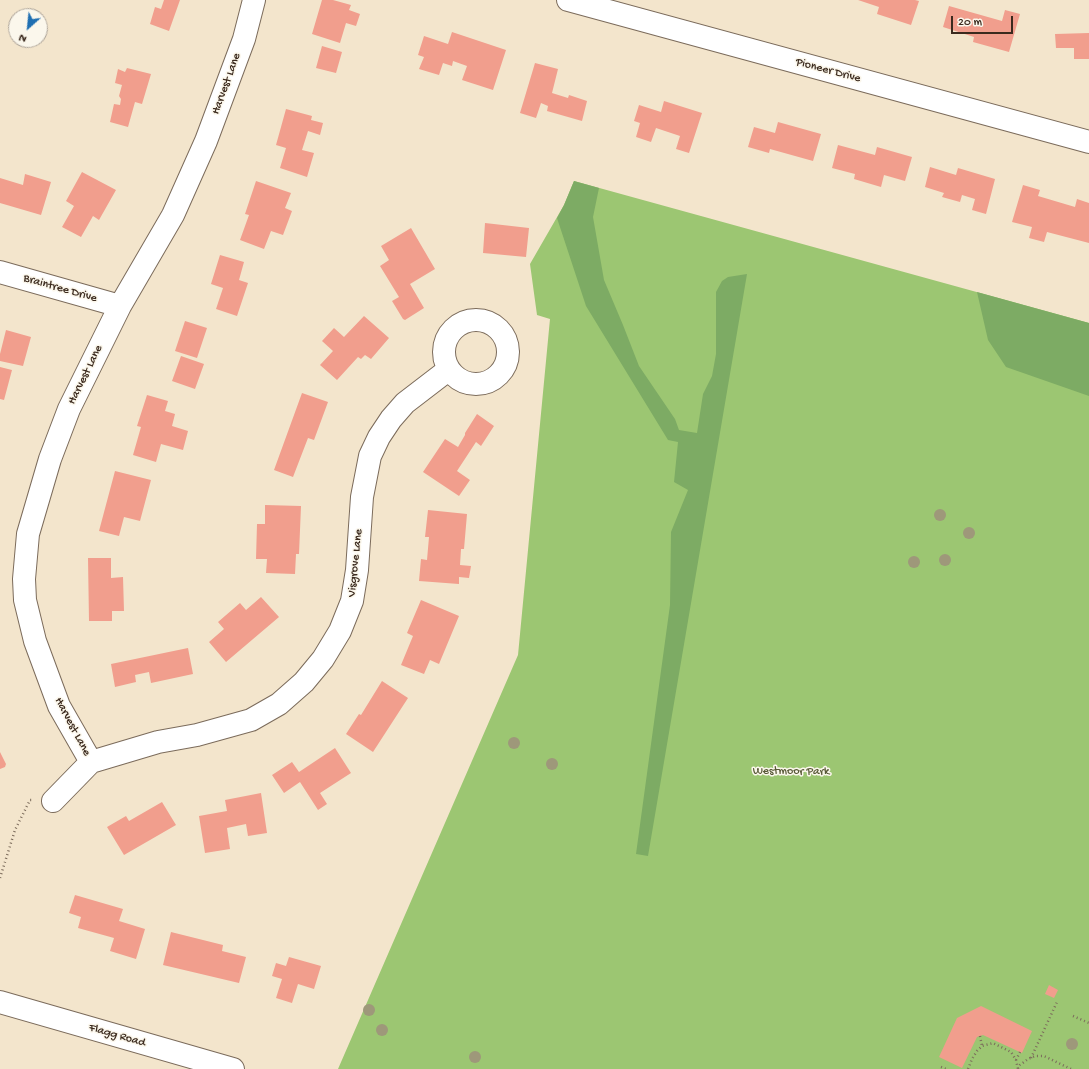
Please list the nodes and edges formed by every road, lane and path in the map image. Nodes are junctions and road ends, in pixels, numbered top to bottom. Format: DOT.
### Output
graph roads {
  1 [pos="254,0"];
  2 [pos="568,0"];
  3 [pos="1089,142"];
  4 [pos="0,272"];
  5 [pos="120,306"];
  6 [pos="448,370"];
  7 [pos="91,762"];
  8 [pos="53,801"];
  9 [pos="0,878"];
  10 [pos="0,1002"];
  11 [pos="1057,1002"];
  12 [pos="1073,1016"];
  13 [pos="1089,1023"];
  14 [pos="980,1036"];
  15 [pos="982,1046"];
  16 [pos="1020,1052"];
  17 [pos="1031,1058"];
  18 [pos="1016,1060"];
  19 [pos="941,1067"];
  20 [pos="233,1069"];
  21 [pos="946,1069"];
  22 [pos="968,1069"];
  23 [pos="1018,1069"];
  24 [pos="1071,1069"];
  1 -- 5 [label="street, Harvest Lane"];
  2 -- 3 [label="street, Pioneer Drive"];
  4 -- 5 [label="street, Braintree Drive"];
  5 -- 7 [label="street, Harvest Lane"];
  6 -- 7 [label="street, Visgrove Lane"];
  7 -- 8 [label="street, Visgrove Lane"];
  8 -- 9 [label="path"];
  10 -- 20 [label="street, Flagg Road"];
  11 -- 17 [label="path"];
  12 -- 13 [label="path"];
  14 -- 15 [label="path"];
  15 -- 18 [label="path"];
  15 -- 22 [label="path"];
  16 -- 18 [label="path"];
  17 -- 23 [label="path"];
  17 -- 24 [label="path"];
  18 -- 23 [label="path"];
  19 -- 21 [label="path"];
}
